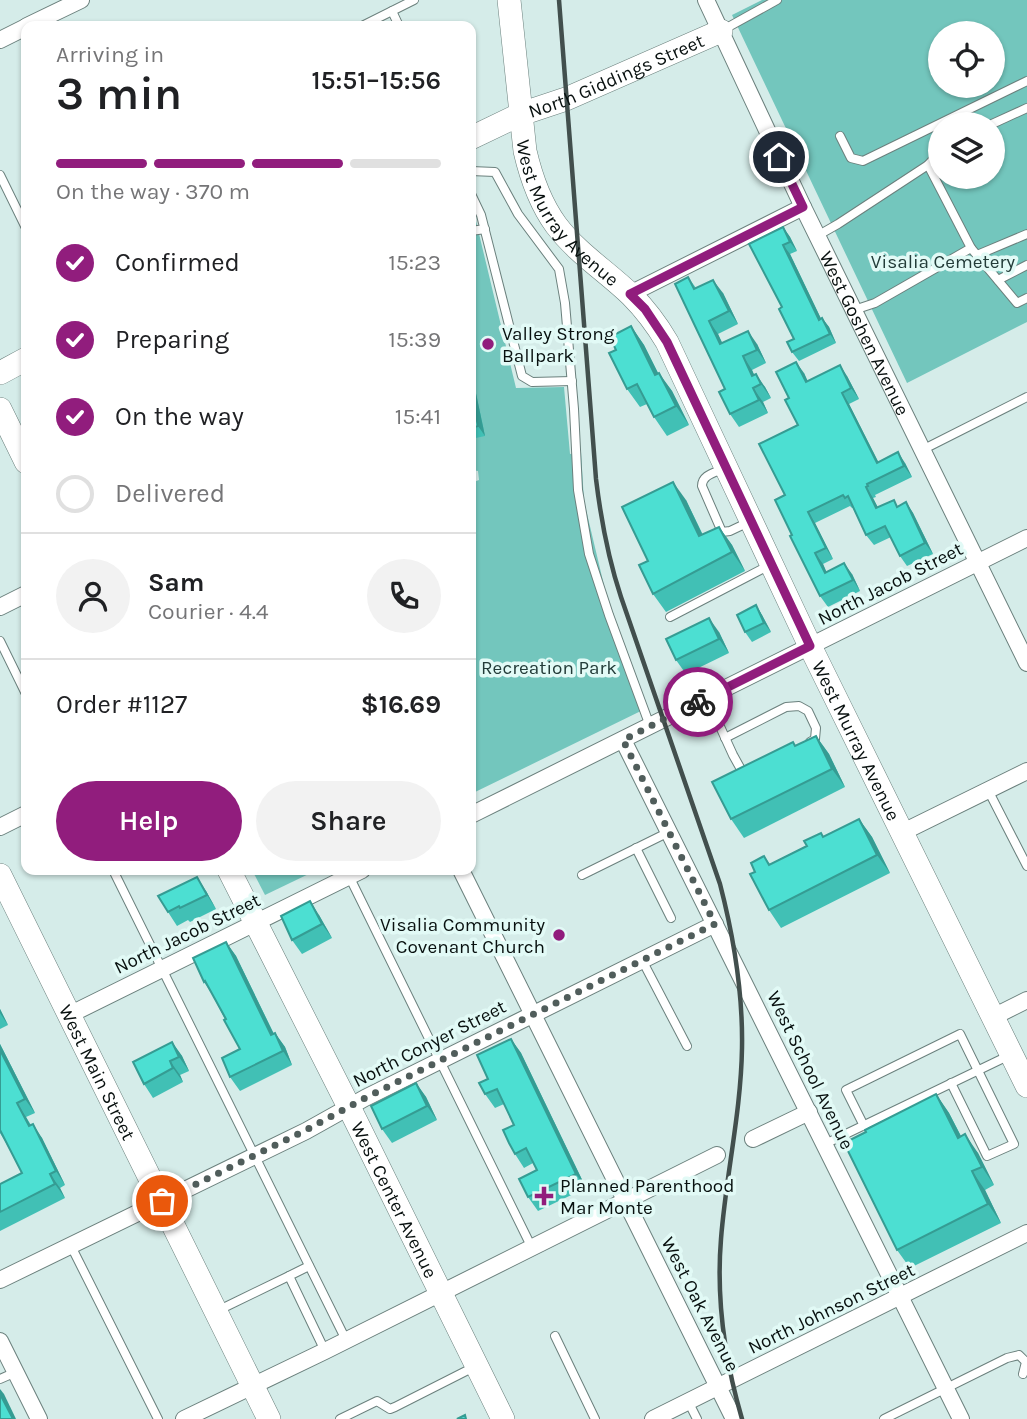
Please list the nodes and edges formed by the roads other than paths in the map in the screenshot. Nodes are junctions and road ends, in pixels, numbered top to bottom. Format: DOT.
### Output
graph roads {
  1 [pos="81,0"];
  2 [pos="414,0"];
  3 [pos="509,0"];
  4 [pos="706,0"];
  5 [pos="777,0"];
  6 [pos="392,11"];
  7 [pos="42,21"];
  8 [pos="372,21"];
  9 [pos="397,21"];
  10 [pos="21,31"];
  11 [pos="721,31"];
  12 [pos="0,40"];
  13 [pos="1027,80"];
  14 [pos="1027,108"];
  15 [pos="521,114"];
  16 [pos="1005,118"];
  17 [pos="476,136"];
  18 [pos="840,136"];
  19 [pos="928,165"];
  20 [pos="476,171"];
  21 [pos="0,174"];
  22 [pos="941,189"];
  23 [pos="476,204"];
  24 [pos="803,207"];
  25 [pos="21,218"];
  26 [pos="485,229"];
  27 [pos="476,231"];
  28 [pos="1027,234"];
  29 [pos="817,236"];
  30 [pos="974,252"];
  31 [pos="1027,265"];
  32 [pos="998,280"];
  33 [pos="630,294"];
  34 [pos="1027,298"];
  35 [pos="854,310"];
  36 [pos="21,362"];
  37 [pos="0,373"];
  38 [pos="572,381"];
  39 [pos="1027,397"];
  40 [pos="0,409"];
  41 [pos="922,450"];
  42 [pos="21,452"];
  43 [pos="1027,538"];
  44 [pos="977,562"];
  45 [pos="771,565"];
  46 [pos="21,596"];
  47 [pos="0,607"];
  48 [pos="670,617"];
  49 [pos="0,641"];
  50 [pos="810,646"];
  51 [pos="1027,663"];
  52 [pos="21,684"];
  53 [pos="707,698"];
  54 [pos="650,726"];
  55 [pos="725,738"];
  56 [pos="623,740"];
  57 [pos="800,748"];
  58 [pos="756,770"];
  59 [pos="1027,771"];
  60 [pos="988,790"];
  61 [pos="476,814"];
  62 [pos="21,816"];
  63 [pos="0,827"];
  64 [pos="669,832"];
  65 [pos="901,833"];
  66 [pos="636,848"];
  67 [pos="1027,866"];
  68 [pos="116,875"];
  69 [pos="231,875"];
  70 [pos="351,875"];
  71 [pos="356,875"];
  72 [pos="464,875"];
  73 [pos="582,875"];
  74 [pos="0,876"];
  75 [pos="671,918"];
  76 [pos="255,923"];
  77 [pos="715,924"];
  78 [pos="642,960"];
  79 [pos="163,969"];
  80 [pos="1027,1000"];
  81 [pos="533,1014"];
  82 [pos="69,1015"];
  83 [pos="993,1017"];
  84 [pos="687,1046"];
  85 [pos="1011,1054"];
  86 [pos="440,1060"];
  87 [pos="978,1071"];
  88 [pos="951,1083"];
  89 [pos="1027,1086"];
  90 [pos="349,1107"];
  91 [pos="809,1112"];
  92 [pos="864,1126"];
  93 [pos="753,1139"];
  94 [pos="825,1144"];
  95 [pos="254,1155"];
  96 [pos="718,1155"];
  97 [pos="625,1200"];
  98 [pos="162,1201"];
  99 [pos="1027,1233"];
  100 [pos="71,1246"];
  101 [pos="532,1248"];
  102 [pos="309,1266"];
  103 [pos="289,1276"];
  104 [pos="0,1280"];
  105 [pos="441,1293"];
  106 [pos="901,1297"];
  107 [pos="216,1311"];
  108 [pos="555,1336"];
  109 [pos="346,1340"];
  110 [pos="0,1341"];
  111 [pos="326,1351"];
  112 [pos="477,1366"];
  113 [pos="16,1372"];
  114 [pos="1023,1374"];
  115 [pos="0,1379"];
  116 [pos="253,1386"];
  117 [pos="719,1386"];
  118 [pos="946,1388"];
  119 [pos="688,1401"];
  120 [pos="187,1418"];
  121 [pos="39,1419"];
  122 [pos="158,1419"];
  123 [pos="270,1419"];
  124 [pos="340,1419"];
  125 [pos="503,1419"];
  126 [pos="595,1419"];
  127 [pos="653,1419"];
  128 [pos="697,1419"];
  129 [pos="734,1419"];
  130 [pos="884,1419"];
  131 [pos="961,1419"];
  1 -- 7 [label="street"];
  2 -- 6 [label="lane"];
  3 -- 15 [label="street"];
  4 -- 11 [label="street, West Goshen Avenue"];
  5 -- 11 [label="lane"];
  6 -- 8 [label="lane"];
  6 -- 9 [label="lane"];
  10 -- 12 [label="street"];
  11 -- 15 [label="street, North Giddings Street"];
  11 -- 24 [label="street, West Goshen Avenue"];
  13 -- 18 [label="lane"];
  14 -- 16 [label="lane"];
  15 -- 17 [label="street, North Giddings Street"];
  15 -- 33 [label="street, West Murray Avenue"];
  19 -- 29 [label="lane"];
  20 -- 38 [label="lane"];
  21 -- 25 [label="lane"];
  22 -- 30 [label="lane"];
  23 -- 26 [label="lane"];
  24 -- 29 [label="street, West Goshen Avenue"];
  24 -- 33 [label="street"];
  26 -- 27 [label="lane"];
  26 -- 38 [label="lane"];
  28 -- 30 [label="lane"];
  29 -- 35 [label="street, West Goshen Avenue"];
  30 -- 32 [label="lane"];
  30 -- 35 [label="lane"];
  31 -- 32 [label="lane"];
  32 -- 34 [label="lane"];
  33 -- 45 [label="street, West Murray Avenue"];
  35 -- 41 [label="street, West Goshen Avenue"];
  36 -- 37 [label="street"];
  38 -- 54 [label="lane"];
  39 -- 41 [label="lane"];
  40 -- 42 [label="street"];
  41 -- 44 [label="street, West Goshen Avenue"];
  43 -- 44 [label="street, North Jacob Street"];
  44 -- 50 [label="street, North Jacob Street"];
  44 -- 51 [label="street, West Goshen Avenue"];
  45 -- 48 [label="lane"];
  45 -- 50 [label="street, West Murray Avenue"];
  46 -- 47 [label="street"];
  49 -- 52 [label="lane"];
  50 -- 53 [label="street, North Jacob Street"];
  50 -- 65 [label="street, West Murray Avenue"];
  53 -- 54 [label="street, North Jacob Street"];
  53 -- 55 [label="lane"];
  54 -- 56 [label="street, North Jacob Street"];
  55 -- 57 [label="lane"];
  55 -- 58 [label="lane"];
  56 -- 61 [label="street, North Jacob Street"];
  56 -- 64 [label="street, West School Avenue"];
  59 -- 60 [label="street"];
  60 -- 65 [label="street"];
  60 -- 67 [label="lane"];
  62 -- 63 [label="street"];
  64 -- 66 [label="lane"];
  64 -- 77 [label="street, West School Avenue"];
  65 -- 83 [label="street, West Murray Avenue"];
  66 -- 73 [label="lane"];
  66 -- 75 [label="lane"];
  68 -- 79 [label="lane"];
  69 -- 76 [label="street, West Center Avenue"];
  70 -- 76 [label="street, North Jacob Street"];
  71 -- 86 [label="lane"];
  72 -- 81 [label="street, West Oak Avenue"];
  74 -- 82 [label="street, West Main Street"];
  76 -- 79 [label="street, North Jacob Street"];
  76 -- 90 [label="street, West Center Avenue"];
  77 -- 78 [label="street, North Conyer Street"];
  77 -- 91 [label="street, West School Avenue"];
  78 -- 81 [label="street, North Conyer Street"];
  78 -- 84 [label="lane"];
  79 -- 82 [label="street, North Jacob Street"];
  79 -- 95 [label="lane"];
  80 -- 83 [label="street"];
  81 -- 86 [label="street, North Conyer Street"];
  81 -- 97 [label="street, West Oak Avenue"];
  82 -- 98 [label="street, West Main Street"];
  83 -- 85 [label="street, West Murray Avenue"];
  85 -- 87 [label="lane"];
  85 -- 89 [label="street, West Murray Avenue"];
  86 -- 90 [label="street, North Conyer Street"];
  86 -- 101 [label="lane"];
  87 -- 88 [label="lane"];
  87 -- 88 [label="lane"];
  87 -- 92 [label="lane"];
  88 -- 92 [label="lane"];
  90 -- 95 [label="street, North Conyer Street"];
  90 -- 105 [label="street, West Center Avenue"];
  91 -- 93 [label="street"];
  91 -- 94 [label="street, West School Avenue"];
  92 -- 94 [label="lane"];
  94 -- 106 [label="street, West School Avenue"];
  95 -- 98 [label="street, North Conyer Street"];
  95 -- 102 [label="lane"];
  96 -- 97 [label="street"];
  97 -- 101 [label="street"];
  97 -- 117 [label="street, West Oak Avenue"];
  98 -- 100 [label="street, North Conyer Street"];
  98 -- 107 [label="street, West Main Street"];
  99 -- 106 [label="street, North Johnson Street"];
  100 -- 104 [label="street, North Conyer Street"];
  100 -- 122 [label="lane"];
  101 -- 105 [label="street"];
  102 -- 103 [label="lane"];
  102 -- 109 [label="lane"];
  103 -- 107 [label="lane"];
  103 -- 111 [label="lane"];
  105 -- 109 [label="street"];
  105 -- 112 [label="street, West Center Avenue"];
  106 -- 117 [label="street, North Johnson Street"];
  106 -- 118 [label="street, West School Avenue"];
  107 -- 116 [label="street, West Main Street"];
  108 -- 126 [label="lane"];
  109 -- 111 [label="street"];
  110 -- 113 [label="street"];
  111 -- 116 [label="street"];
  112 -- 124 [label="lane"];
  112 -- 125 [label="street, West Center Avenue"];
  113 -- 115 [label="lane"];
  113 -- 121 [label="street"];
  114 -- 118 [label="lane"];
  116 -- 120 [label="street"];
  116 -- 123 [label="street, West Main Street"];
  117 -- 119 [label="street, North Johnson Street"];
  117 -- 129 [label="street, West Oak Avenue"];
  118 -- 130 [label="lane"];
  118 -- 131 [label="street, West School Avenue"];
  119 -- 127 [label="street, North Johnson Street"];
  119 -- 128 [label="lane"];
}
